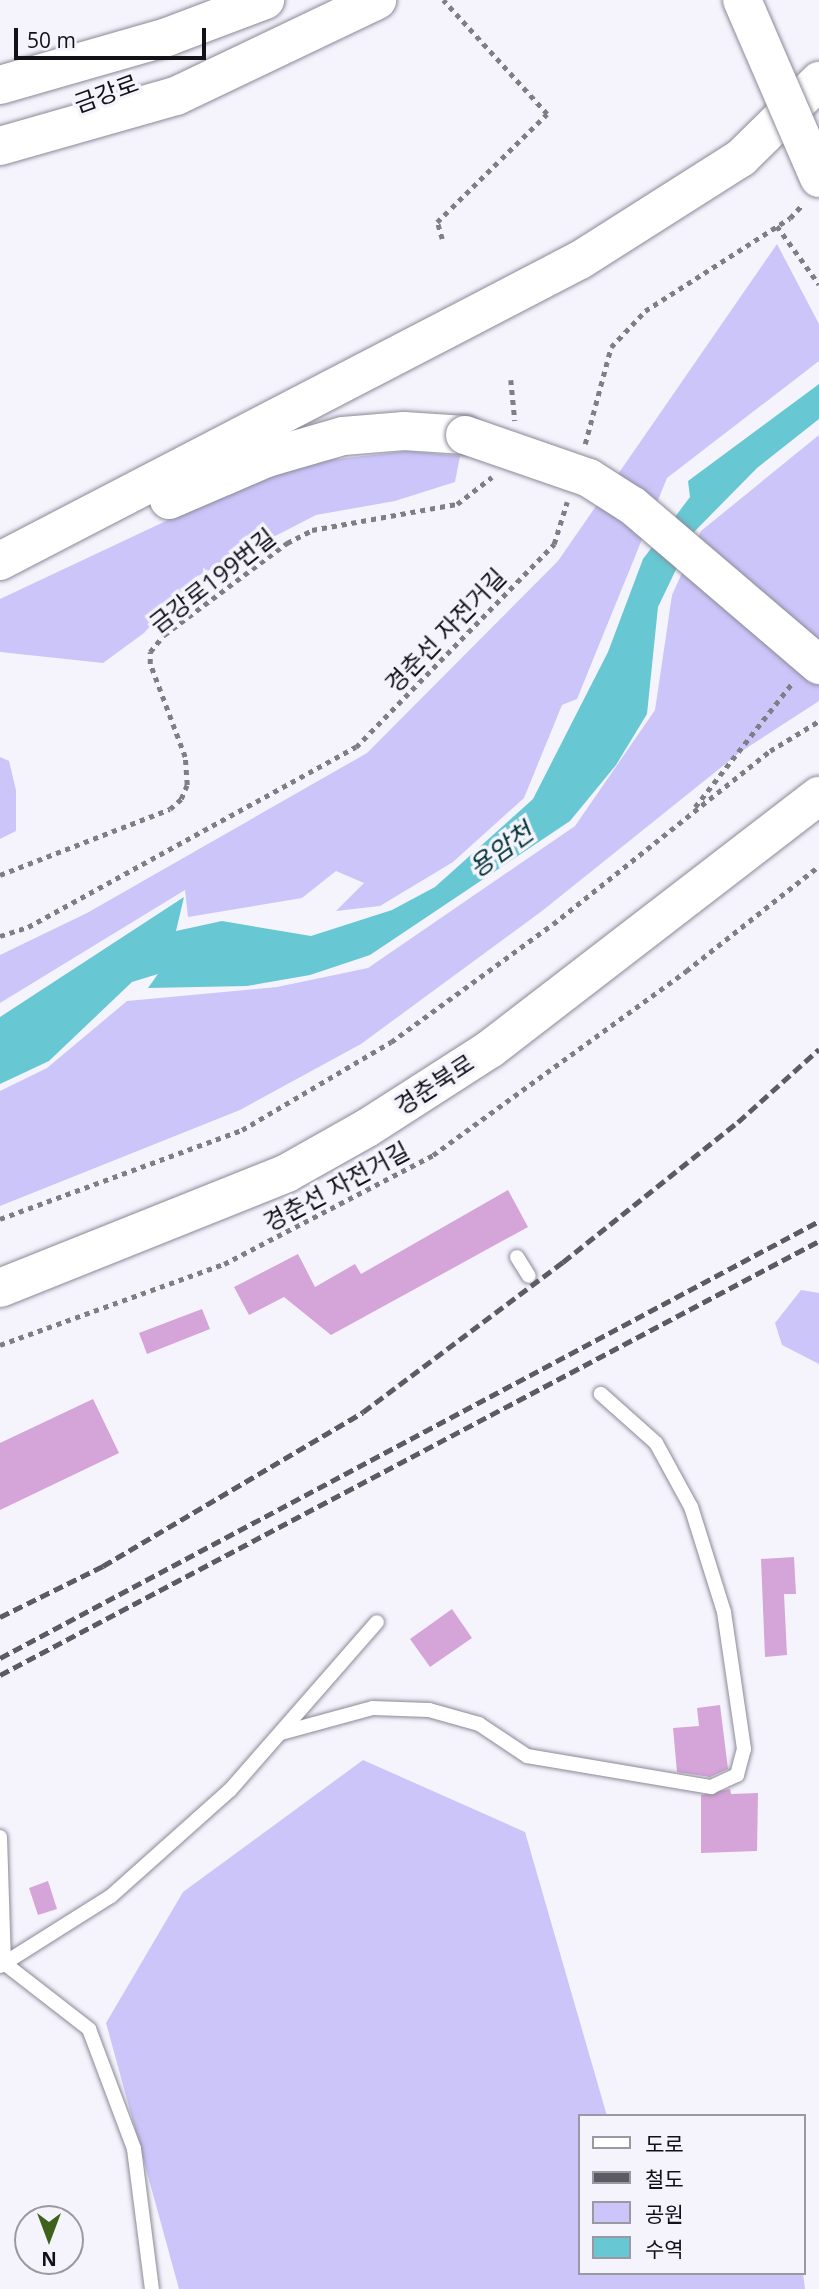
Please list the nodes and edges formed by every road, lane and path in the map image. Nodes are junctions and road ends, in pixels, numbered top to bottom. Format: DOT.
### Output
graph roads {
  1 [pos="265,0"];
  2 [pos="369,0"];
  3 [pos="377,0"];
  4 [pos="443,0"];
  5 [pos="742,0"];
  6 [pos="819,81"];
  7 [pos="0,85"];
  8 [pos="0,121"];
  9 [pos="0,146"];
  10 [pos="815,186"];
  11 [pos="777,226"];
  12 [pos="442,239"];
  13 [pos="819,284"];
  14 [pos="511,380"];
  15 [pos="511,434"];
  16 [pos="580,458"];
  17 [pos="501,468"];
  18 [pos="569,495"];
  19 [pos="0,562"];
  20 [pos="810,667"];
  21 [pos="819,721"];
  22 [pos="819,796"];
  23 [pos="690,813"];
  24 [pos="819,866"];
  25 [pos="0,875"];
  26 [pos="0,936"];
  27 [pos="0,1219"];
  28 [pos="517,1257"];
  29 [pos="529,1276"];
  30 [pos="0,1288"];
  31 [pos="0,1345"];
  32 [pos="601,1394"];
  33 [pos="377,1622"];
  34 [pos="281,1732"];
  35 [pos="0,1837"];
  36 [pos="2,1964"];
  37 [pos="152,2289"];
  1 -- 7 [label="main road, 금강로"];
  2 -- 8 [label="main road, 금강로"];
  3 -- 9 [label="main road"];
  4 -- 12 [label="path"];
  5 -- 10 [label="main road, bridge"];
  6 -- 19 [label="main road"];
  10 -- 11 [label="path"];
  11 -- 13 [label="path"];
  11 -- 16 [label="path"];
  14 -- 15 [label="path"];
  17 -- 25 [label="path, 금강로199번길"];
  18 -- 26 [label="path, 경춘선 자전거길"];
  19 -- 20 [label="main road, bridge"];
  20 -- 23 [label="path"];
  21 -- 23 [label="path"];
  22 -- 30 [label="main road, 경춘북로"];
  23 -- 27 [label="path"];
  24 -- 31 [label="path, 경춘선 자전거길"];
  28 -- 29 [label="lane"];
  32 -- 34 [label="lane"];
  33 -- 34 [label="lane"];
  34 -- 36 [label="lane"];
  35 -- 36 [label="lane"];
  36 -- 37 [label="lane"];
}
